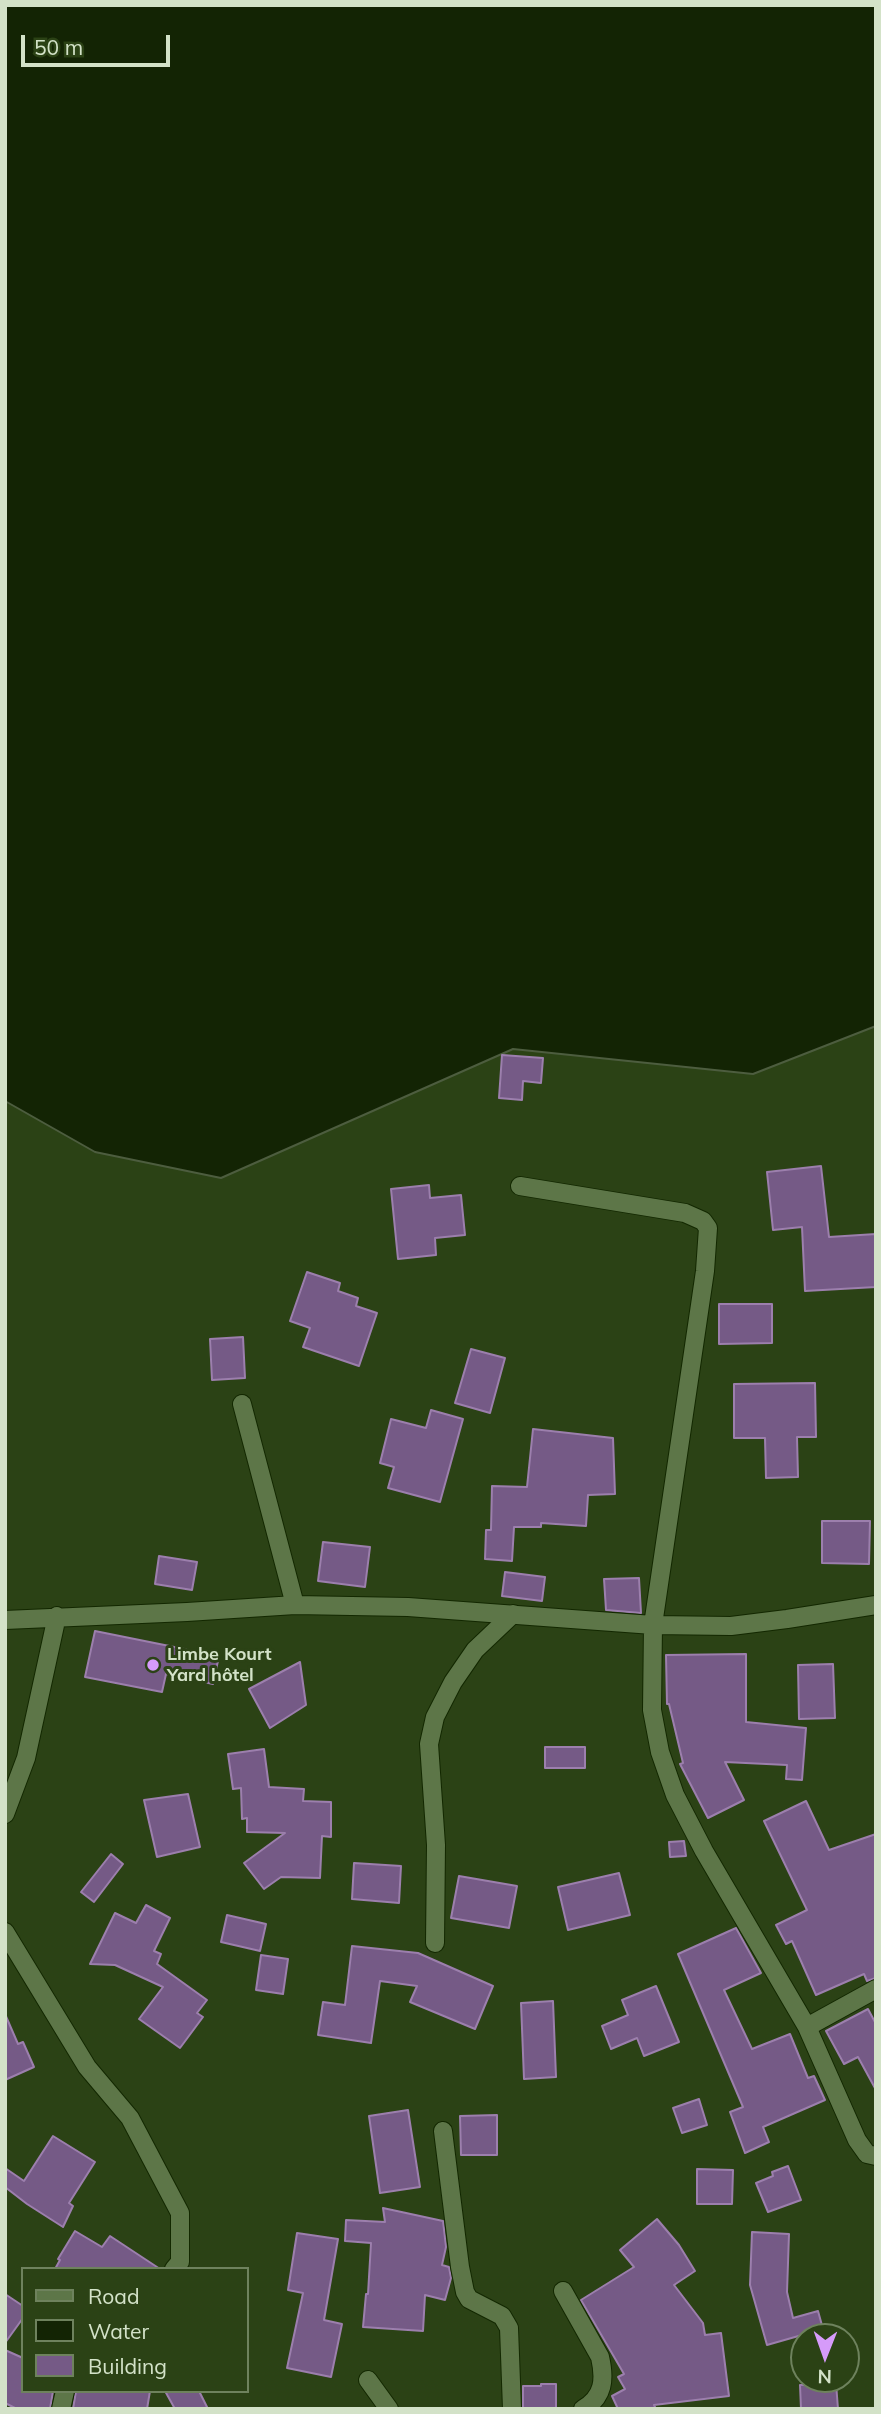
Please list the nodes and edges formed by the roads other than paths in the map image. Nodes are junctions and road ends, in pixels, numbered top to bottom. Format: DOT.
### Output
graph roads {
  1 [pos="520,1186"];
  2 [pos="242,1404"];
  3 [pos="295,1605"];
  4 [pos="876,1605"];
  5 [pos="513,1614"];
  6 [pos="57,1616"];
  7 [pos="5,1620"];
  8 [pos="653,1625"];
  9 [pos="5,1814"];
  10 [pos="5,1932"];
  11 [pos="435,1943"];
  12 [pos="876,1989"];
  13 [pos="807,2027"];
  14 [pos="443,2132"];
  15 [pos="876,2157"];
  16 [pos="176,2267"];
  17 [pos="563,2291"];
  18 [pos="368,2380"];
  19 [pos="389,2409"];
  20 [pos="512,2409"];
  21 [pos="583,2409"];
  1 -- 8 [label="street"];
  2 -- 3 [label="street"];
  3 -- 5 [label="street"];
  3 -- 6 [label="street"];
  4 -- 8 [label="street"];
  5 -- 8 [label="street"];
  5 -- 11 [label="street"];
  6 -- 7 [label="street"];
  6 -- 9 [label="street"];
  8 -- 13 [label="street"];
  10 -- 16 [label="street"];
  12 -- 13 [label="street"];
  13 -- 15 [label="street"];
  14 -- 20 [label="street"];
  17 -- 21 [label="street"];
  18 -- 19 [label="street"];
}
